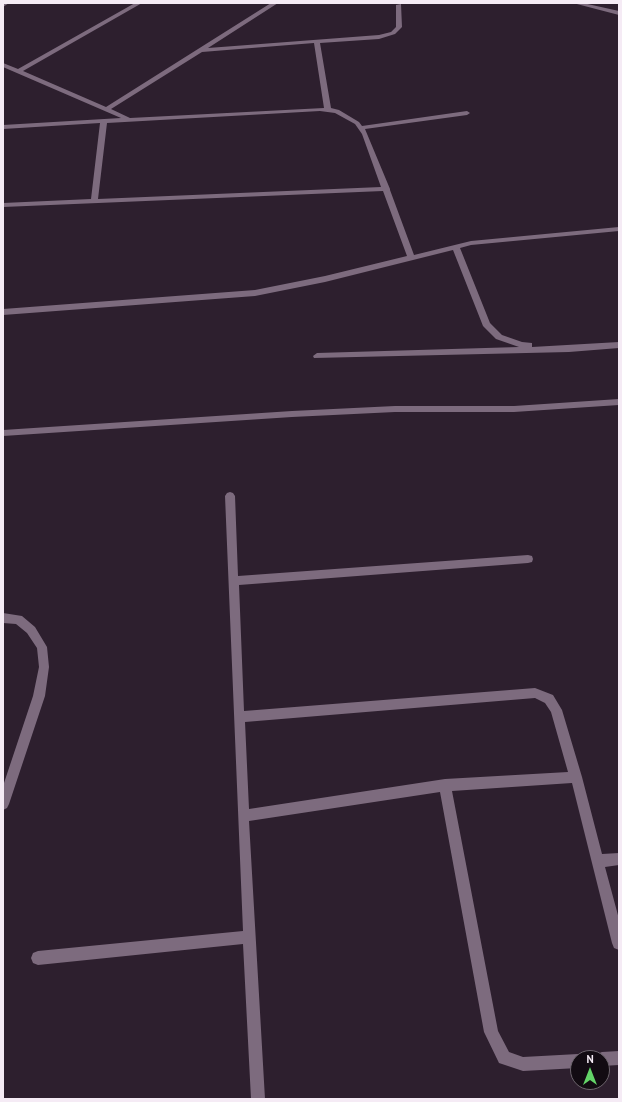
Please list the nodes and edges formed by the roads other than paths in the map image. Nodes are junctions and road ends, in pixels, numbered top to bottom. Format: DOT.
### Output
graph roads {
  1 [pos="6,3"];
  2 [pos="139,3"];
  3 [pos="275,3"];
  4 [pos="576,3"];
  5 [pos="3,4"];
  6 [pos="399,4"];
  7 [pos="590,5"];
  8 [pos="619,13"];
  9 [pos="317,43"];
  10 [pos="201,50"];
  11 [pos="3,65"];
  12 [pos="19,71"];
  13 [pos="107,109"];
  14 [pos="328,110"];
  15 [pos="467,113"];
  16 [pos="130,120"];
  17 [pos="104,122"];
  18 [pos="3,127"];
  19 [pos="361,128"];
  20 [pos="387,189"];
  21 [pos="94,200"];
  22 [pos="3,205"];
  23 [pos="619,229"];
  24 [pos="456,247"];
  25 [pos="411,257"];
  26 [pos="3,312"];
  27 [pos="619,345"];
  28 [pos="569,349"];
  29 [pos="317,356"];
  30 [pos="619,402"];
  31 [pos="3,433"];
  32 [pos="230,496"];
  33 [pos="528,559"];
  34 [pos="234,582"];
  35 [pos="3,618"];
  36 [pos="240,717"];
  37 [pos="576,777"];
  38 [pos="445,785"];
  39 [pos="3,804"];
  40 [pos="243,816"];
  41 [pos="619,859"];
  42 [pos="597,861"];
  43 [pos="249,937"];
  44 [pos="619,943"];
  45 [pos="38,958"];
  46 [pos="570,1061"];
  47 [pos="258,1099"];
  1 -- 5 [label="street"];
  2 -- 12 [label="street"];
  3 -- 10 [label="street"];
  4 -- 7 [label="street"];
  6 -- 9 [label="street"];
  7 -- 8 [label="street"];
  9 -- 10 [label="street"];
  9 -- 14 [label="street"];
  10 -- 13 [label="street"];
  11 -- 12 [label="street"];
  12 -- 13 [label="street"];
  13 -- 16 [label="street"];
  14 -- 16 [label="street"];
  14 -- 19 [label="street"];
  15 -- 19 [label="street"];
  16 -- 17 [label="street"];
  17 -- 18 [label="street"];
  17 -- 21 [label="street"];
  19 -- 20 [label="street"];
  20 -- 21 [label="street"];
  20 -- 25 [label="street"];
  21 -- 22 [label="street"];
  23 -- 24 [label="street"];
  24 -- 25 [label="street"];
  24 -- 28 [label="street"];
  25 -- 26 [label="street"];
  27 -- 28 [label="street"];
  28 -- 29 [label="street"];
  30 -- 31 [label="street"];
  32 -- 34 [label="street"];
  33 -- 34 [label="street"];
  34 -- 36 [label="street"];
  35 -- 39 [label="street"];
  36 -- 37 [label="street"];
  36 -- 40 [label="street"];
  37 -- 38 [label="street"];
  37 -- 42 [label="street"];
  38 -- 40 [label="street"];
  38 -- 46 [label="street"];
  40 -- 43 [label="street"];
  41 -- 42 [label="street"];
  42 -- 44 [label="street"];
  43 -- 45 [label="street"];
  43 -- 47 [label="street"];
}
